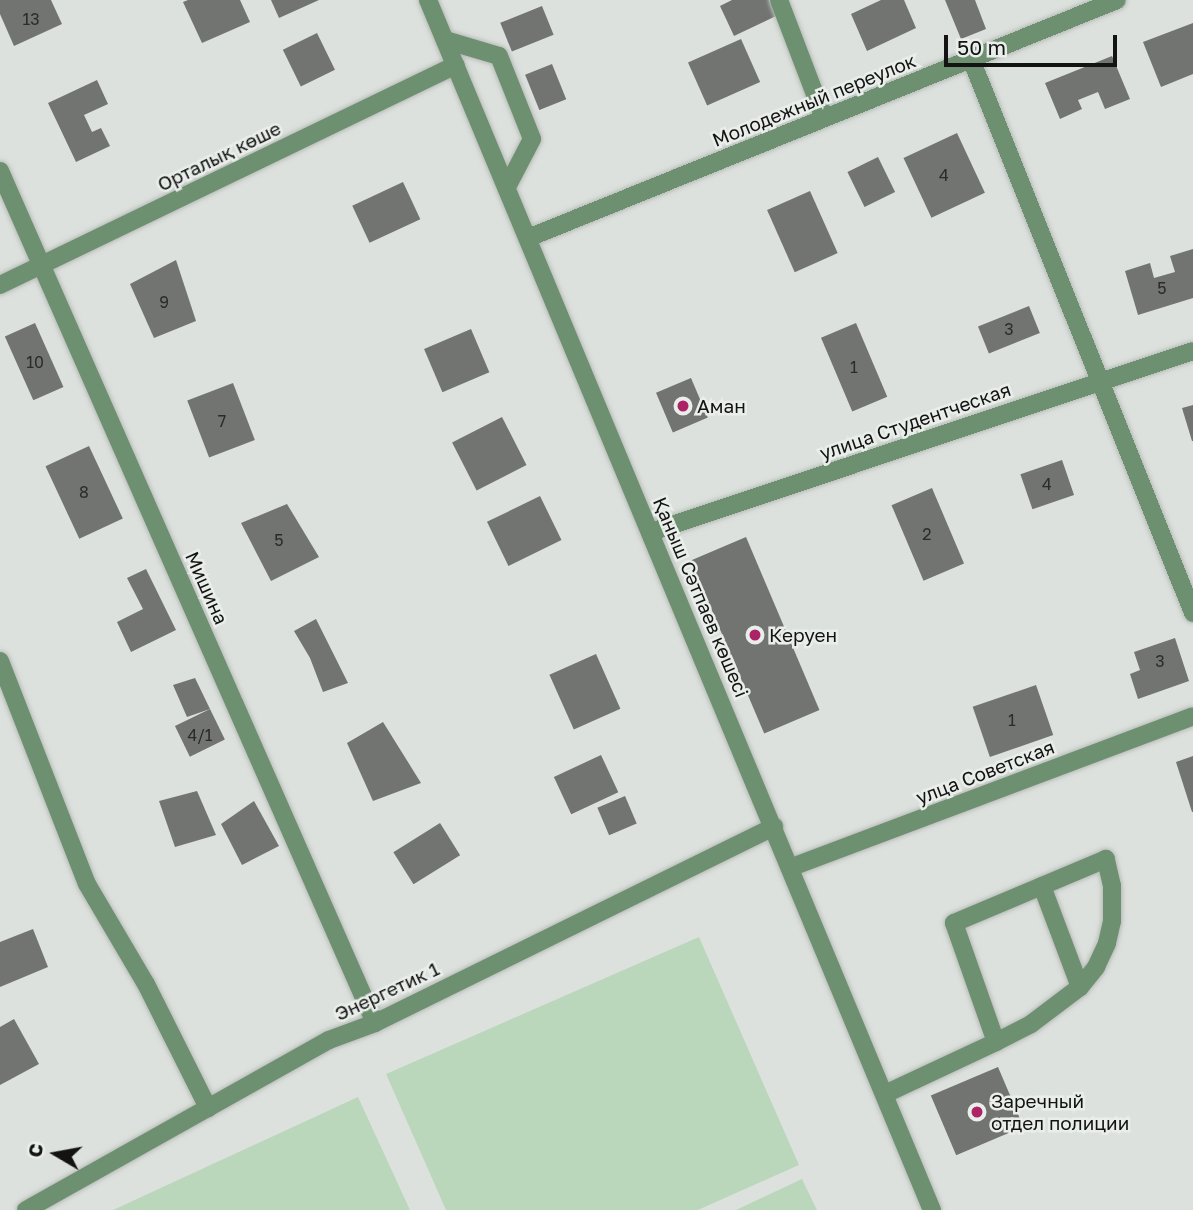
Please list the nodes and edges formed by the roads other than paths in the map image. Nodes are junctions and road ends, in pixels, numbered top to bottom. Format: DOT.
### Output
graph roads {
  1 [pos="428,0"];
  2 [pos="779,0"];
  3 [pos="1117,0"];
  4 [pos="445,40"];
  5 [pos="971,59"];
  6 [pos="456,65"];
  7 [pos="824,118"];
  8 [pos="0,171"];
  9 [pos="506,187"];
  10 [pos="528,238"];
  11 [pos="43,265"];
  12 [pos="0,285"];
  13 [pos="1193,351"];
  14 [pos="1101,381"];
  15 [pos="651,532"];
  16 [pos="1193,613"];
  17 [pos="0,661"];
  18 [pos="1193,716"];
  19 [pos="774,827"];
  20 [pos="792,867"];
  21 [pos="1042,886"];
  22 [pos="1080,987"];
  23 [pos="375,1023"];
  24 [pos="996,1042"];
  25 [pos="885,1094"];
  26 [pos="208,1108"];
  27 [pos="26,1210"];
  28 [pos="932,1210"];
  1 -- 4 [label="street, Қаныш Сәтпаев көшесі"];
  2 -- 7 [label="street"];
  3 -- 5 [label="street, Молодежный переулок"];
  4 -- 6 [label="street, Қаныш Сәтпаев көшесі"];
  4 -- 9 [label="street"];
  5 -- 7 [label="street, Молодежный переулок"];
  5 -- 14 [label="street"];
  6 -- 9 [label="street, Қаныш Сәтпаев көшесі"];
  6 -- 11 [label="street, Орталық көше"];
  7 -- 10 [label="street, Молодежный переулок"];
  8 -- 11 [label="street, Мишина"];
  9 -- 10 [label="street, Қаныш Сәтпаев көшесі"];
  10 -- 15 [label="street, Қаныш Сәтпаев көшесі"];
  11 -- 12 [label="street, Орталық көше"];
  11 -- 23 [label="street, Мишина"];
  13 -- 14 [label="street, улица Студентческая"];
  14 -- 15 [label="street, улица Студентческая"];
  14 -- 16 [label="street"];
  15 -- 19 [label="street, Қаныш Сәтпаев көшесі"];
  17 -- 26 [label="street"];
  18 -- 20 [label="street, улца Советская"];
  19 -- 20 [label="street, Қаныш Сәтпаев көшесі"];
  19 -- 23 [label="street, Энергетик 1"];
  20 -- 25 [label="street, Қаныш Сәтпаев көшесі"];
  21 -- 22 [label="street"];
  21 -- 22 [label="street"];
  21 -- 24 [label="street"];
  22 -- 24 [label="street"];
  23 -- 26 [label="street, Энергетик 1"];
  24 -- 25 [label="street"];
  25 -- 28 [label="street, Қаныш Сәтпаев көшесі"];
  26 -- 27 [label="street, Энергетик 1"];
}
